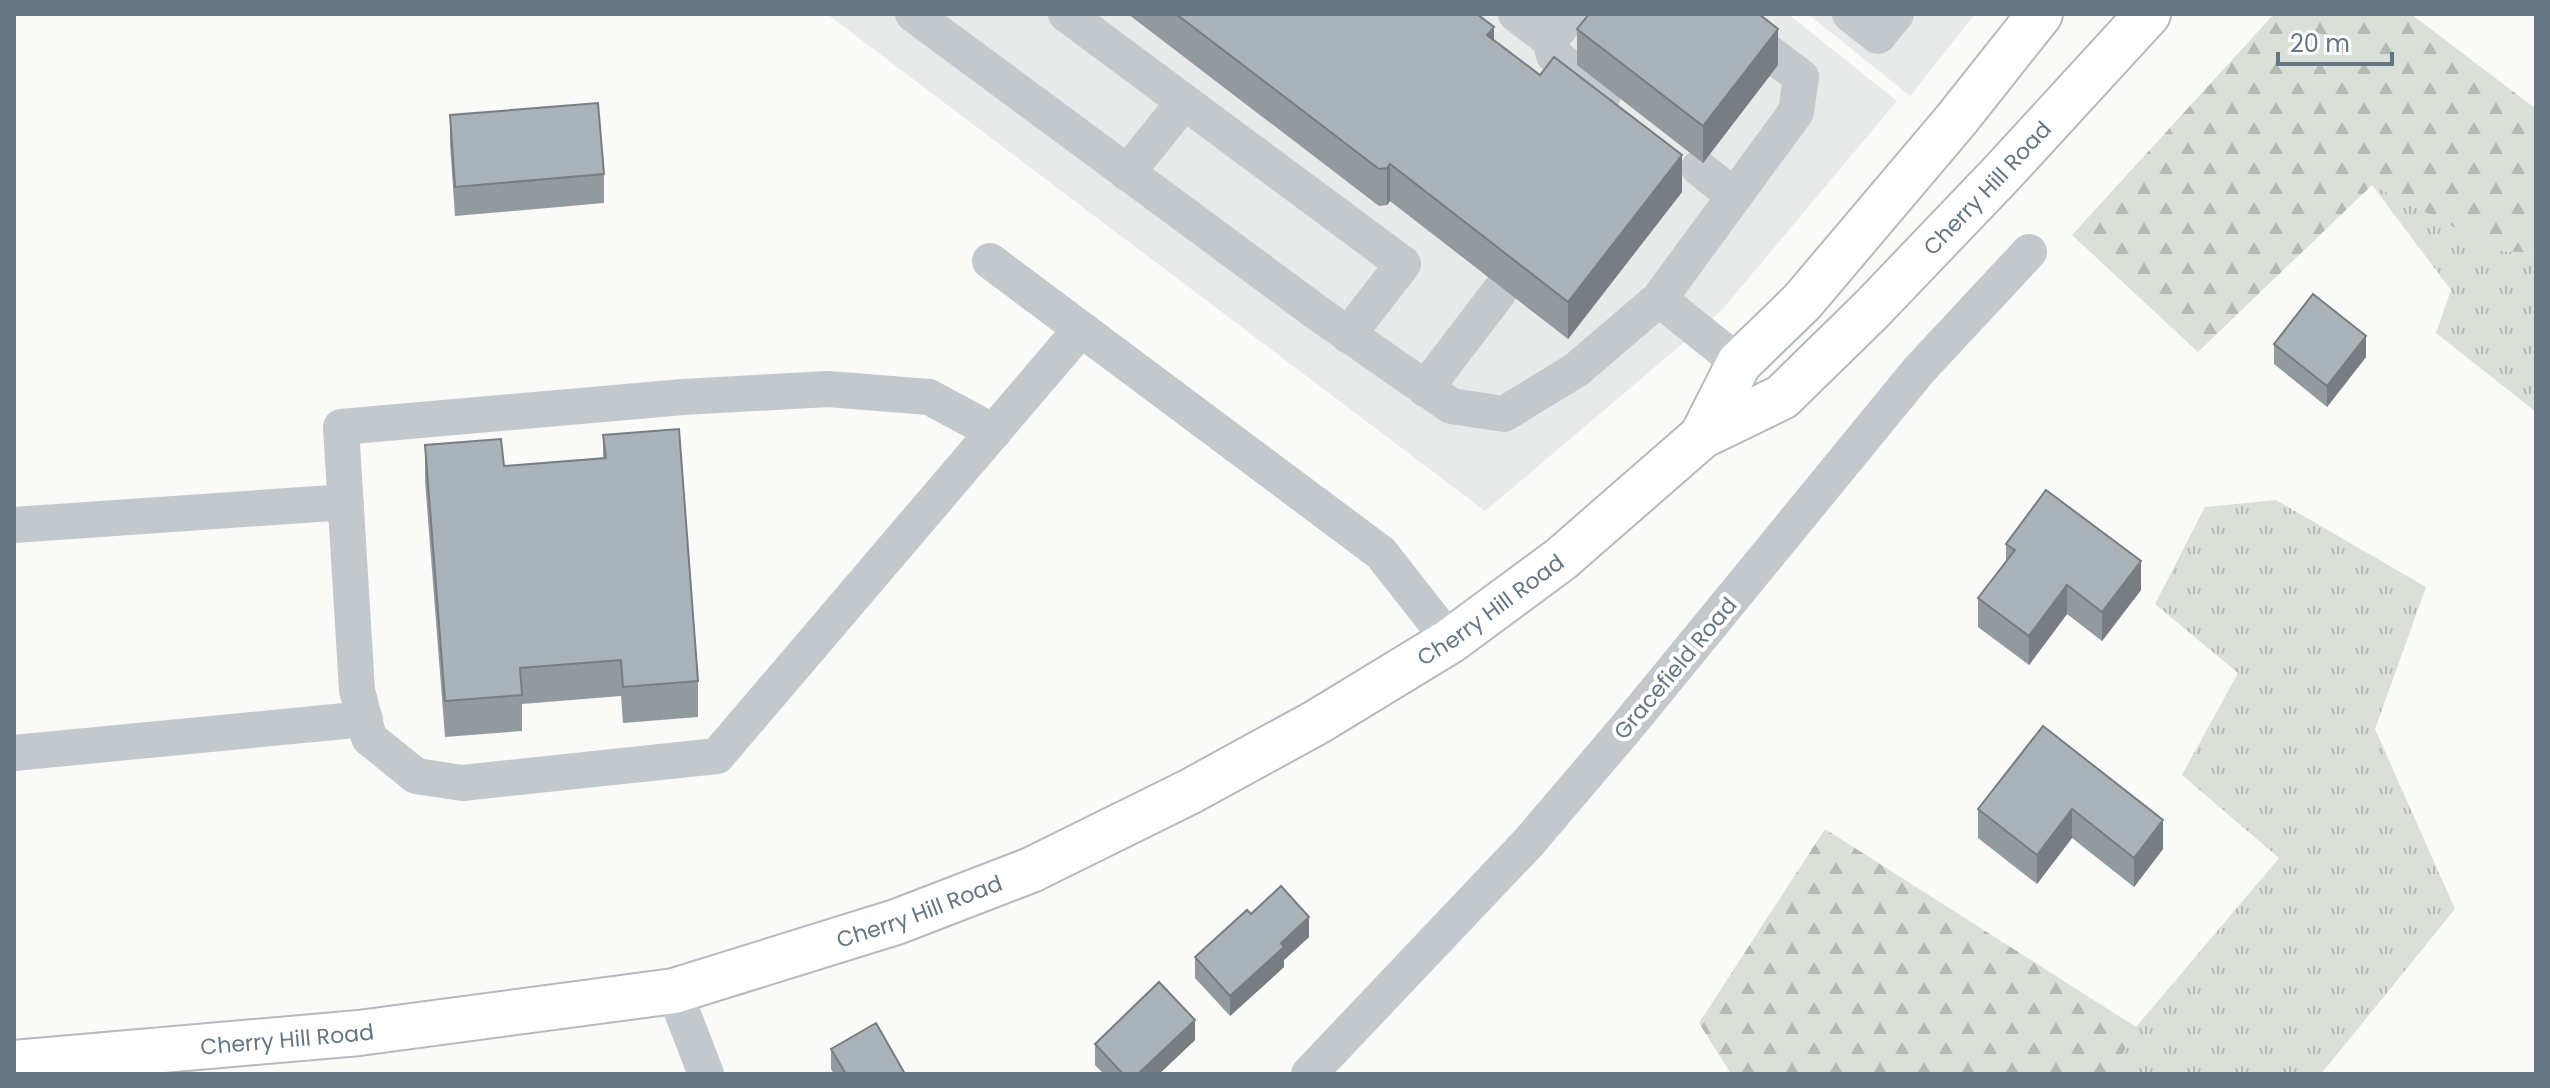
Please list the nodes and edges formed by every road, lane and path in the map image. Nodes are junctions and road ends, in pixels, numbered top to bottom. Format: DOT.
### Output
graph roads {
  1 [pos="913,14"];
  2 [pos="1066,14"];
  3 [pos="1516,14"];
  4 [pos="1718,14"];
  5 [pos="1850,14"];
  6 [pos="1896,14"];
  7 [pos="2040,14"];
  8 [pos="2148,14"];
  9 [pos="952,26"];
  10 [pos="1561,27"];
  11 [pos="1603,95"];
  12 [pos="1184,102"];
  13 [pos="1699,168"];
  14 [pos="1127,173"];
  15 [pos="1734,196"];
  16 [pos="2029,252"];
  17 [pos="990,261"];
  18 [pos="1499,292"];
  19 [pos="1659,299"];
  20 [pos="1081,329"];
  21 [pos="1348,335"];
  22 [pos="1739,363"];
  23 [pos="1425,389"];
  24 [pos="994,432"];
  25 [pos="1702,436"];
  26 [pos="346,502"];
  27 [pos="14,525"];
  28 [pos="1450,641"];
  29 [pos="365,719"];
  30 [pos="14,753"];
  31 [pos="674,991"];
  32 [pos="14,1063"];
  33 [pos="706,1074"];
  34 [pos="1309,1074"];
  1 -- 9 [label="street"];
  2 -- 12 [label="street"];
  3 -- 10 [label="street"];
  4 -- 15 [label="street"];
  5 -- 6 [label="street"];
  7 -- 22 [label="main road, Cherry Hill Road"];
  8 -- 25 [label="main road, Cherry Hill Road"];
  9 -- 14 [label="street"];
  10 -- 11 [label="street"];
  12 -- 14 [label="street"];
  12 -- 21 [label="street"];
  13 -- 15 [label="street"];
  14 -- 21 [label="street"];
  15 -- 19 [label="street"];
  16 -- 34 [label="street, Gracefield Road"];
  17 -- 20 [label="street"];
  18 -- 23 [label="street"];
  19 -- 22 [label="street"];
  19 -- 23 [label="street"];
  20 -- 24 [label="street"];
  20 -- 28 [label="street"];
  21 -- 23 [label="street"];
  22 -- 25 [label="main road, Cherry Hill Road"];
  24 -- 26 [label="street"];
  24 -- 29 [label="street"];
  25 -- 28 [label="main road, Cherry Hill Road"];
  26 -- 27 [label="street"];
  26 -- 29 [label="street"];
  28 -- 31 [label="main road, Cherry Hill Road"];
  29 -- 30 [label="street"];
  31 -- 32 [label="main road, Cherry Hill Road"];
  31 -- 33 [label="street"];
}
